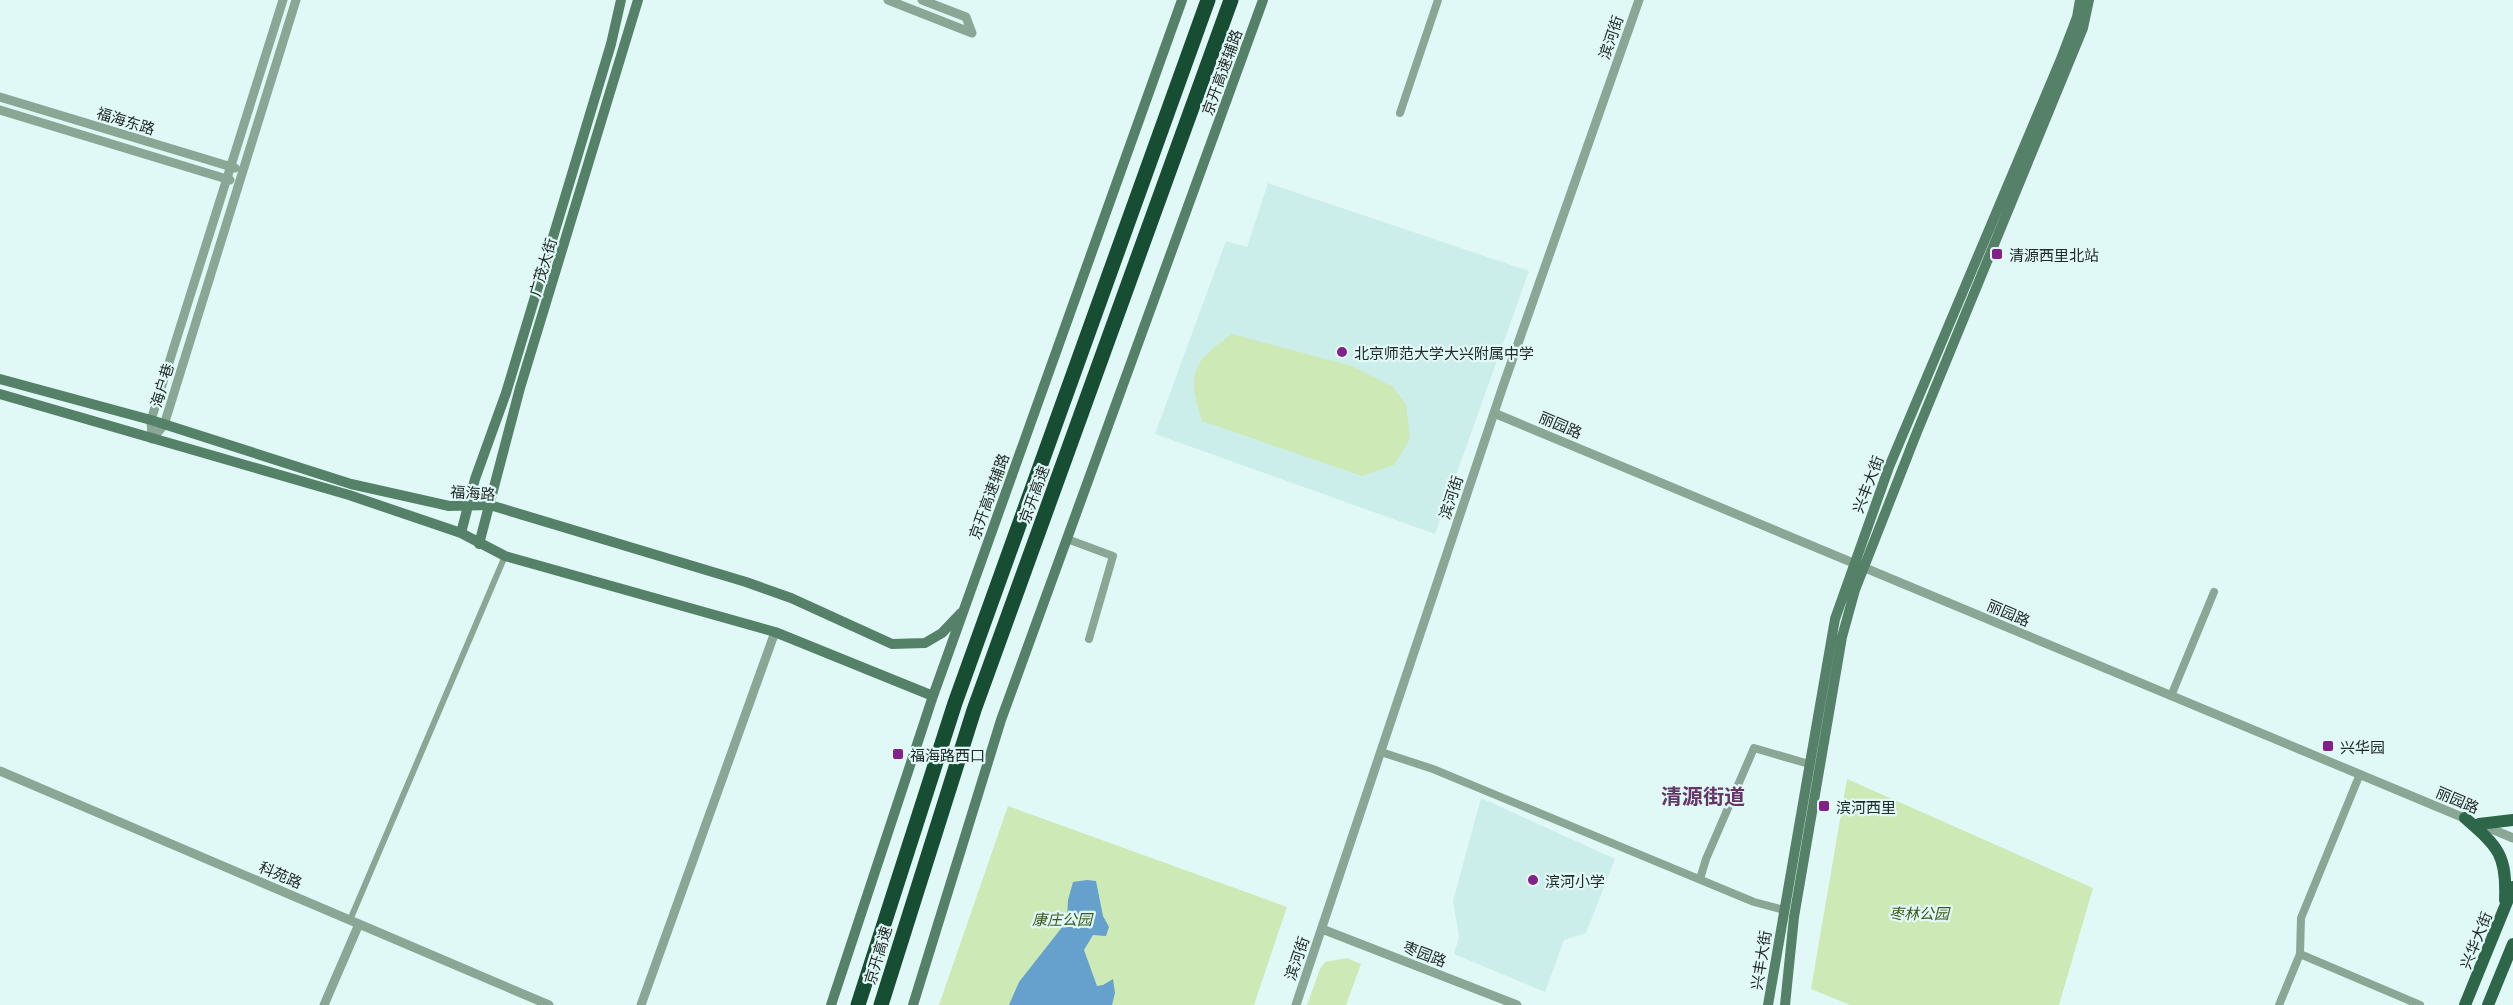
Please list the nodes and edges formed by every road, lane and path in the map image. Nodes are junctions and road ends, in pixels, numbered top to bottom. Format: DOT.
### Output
graph roads {
  1 [pos="283,0"];
  2 [pos="296,0"];
  3 [pos="621,0"];
  4 [pos="638,0"];
  5 [pos="888,0"];
  6 [pos="922,0"];
  7 [pos="1182,0"];
  8 [pos="1208,0"];
  9 [pos="1232,0"];
  10 [pos="1263,0"];
  11 [pos="1438,0"];
  12 [pos="1639,0"];
  13 [pos="2080,0"];
  14 [pos="2089,0"];
  15 [pos="0,97"];
  16 [pos="0,110"];
  17 [pos="1400,113"];
  18 [pos="230,167"];
  19 [pos="243,171"];
  20 [pos="227,179"];
  21 [pos="239,183"];
  22 [pos="0,379"];
  23 [pos="0,394"];
  24 [pos="1494,413"];
  25 [pos="152,420"];
  26 [pos="164,425"];
  27 [pos="152,439"];
  28 [pos="468,504"];
  29 [pos="490,505"];
  30 [pos="461,533"];
  31 [pos="1067,539"];
  32 [pos="479,544"];
  33 [pos="505,556"];
  34 [pos="1858,565"];
  35 [pos="2214,592"];
  36 [pos="963,611"];
  37 [pos="775,632"];
  38 [pos="1089,639"];
  39 [pos="933,696"];
  40 [pos="2171,696"];
  41 [pos="1382,752"];
  42 [pos="1809,764"];
  43 [pos="0,771"];
  44 [pos="2360,774"];
  45 [pos="2464,818"];
  46 [pos="2513,820"];
  47 [pos="2479,824"];
  48 [pos="2513,838"];
  49 [pos="1700,879"];
  50 [pos="2513,887"];
  51 [pos="2504,909"];
  52 [pos="1784,910"];
  53 [pos="355,922"];
  54 [pos="1322,929"];
  55 [pos="2513,944"];
  56 [pos="2300,954"];
  57 [pos="324,1005"];
  58 [pos="549,1005"];
  59 [pos="641,1005"];
  60 [pos="831,1005"];
  61 [pos="858,1005"];
  62 [pos="881,1005"];
  63 [pos="913,1005"];
  64 [pos="1296,1005"];
  65 [pos="1517,1005"];
  66 [pos="1768,1005"];
  67 [pos="1785,1005"];
  68 [pos="2279,1005"];
  69 [pos="2420,1005"];
  70 [pos="2465,1005"];
  71 [pos="2488,1005"];
  1 -- 18 [label="street, 海户巷"];
  2 -- 19 [label="street, 海户巷"];
  3 -- 28 [label="main road, 广茂大街"];
  4 -- 29 [label="main road, 广茂大街"];
  5 -- 6 [label="street"];
  7 -- 36 [label="main road, 京开高速辅路"];
  8 -- 61 [label="highway, 京开高速"];
  9 -- 62 [label="highway, 京开高速"];
  10 -- 31 [label="main road, 京开高速辅路"];
  11 -- 17 [label="street"];
  12 -- 24 [label="street, 滨河街"];
  13 -- 34 [label="main road, 兴丰大街"];
  14 -- 34 [label="main road, 兴丰大街"];
  15 -- 18 [label="street, 福海东路"];
  16 -- 20 [label="street, 福海东路"];
  18 -- 19 [label="street, 福海东路"];
  18 -- 20 [label="street, 海户巷"];
  19 -- 21 [label="street, 海户巷"];
  20 -- 21 [label="street, 福海东路"];
  20 -- 25 [label="street, 海户巷"];
  21 -- 26 [label="street, 海户巷"];
  22 -- 25 [label="main road, 福海路"];
  23 -- 27 [label="main road"];
  24 -- 34 [label="street, 丽园路"];
  24 -- 41 [label="street, 滨河街"];
  25 -- 26 [label="main road, 福海路"];
  25 -- 27 [label="street, 海户巷"];
  26 -- 27 [label="street, 海户巷"];
  26 -- 28 [label="main road, 福海路"];
  27 -- 30 [label="main road"];
  28 -- 29 [label="main road, 福海路"];
  28 -- 30 [label="main road, 广茂大街"];
  29 -- 32 [label="main road, 广茂大街"];
  29 -- 36 [label="main road, 福海路"];
  30 -- 32 [label="main road"];
  31 -- 38 [label="street"];
  31 -- 63 [label="main road, 京开高速辅路"];
  32 -- 33 [label="main road"];
  33 -- 37 [label="main road"];
  33 -- 53 [label="street"];
  34 -- 40 [label="street, 丽园路"];
  34 -- 42 [label="main road, 兴丰大街"];
  34 -- 67 [label="main road, 兴丰大街"];
  35 -- 40 [label="street"];
  36 -- 39 [label="main road, 京开高速辅路"];
  37 -- 39 [label="main road"];
  37 -- 59 [label="street"];
  39 -- 60 [label="main road, 京开高速辅路"];
  40 -- 44 [label="street, 丽园路"];
  41 -- 49 [label="street"];
  41 -- 54 [label="street, 滨河街"];
  42 -- 49 [label="street"];
  42 -- 52 [label="main road, 兴丰大街"];
  43 -- 53 [label="street, 科苑路"];
  44 -- 45 [label="street, 丽园路"];
  44 -- 56 [label="street"];
  45 -- 47 [label="street, 丽园路"];
  45 -- 51 [label="main road"];
  46 -- 47 [label="main road"];
  47 -- 48 [label="street, 丽园路"];
  49 -- 52 [label="street"];
  50 -- 51 [label="main road, 兴华大街"];
  51 -- 70 [label="main road, 兴华大街"];
  52 -- 66 [label="main road, 兴丰大街"];
  53 -- 57 [label="street"];
  53 -- 58 [label="street, 科苑路"];
  54 -- 64 [label="street, 滨河街"];
  54 -- 65 [label="street, 枣园路"];
  55 -- 71 [label="main road"];
  56 -- 68 [label="street"];
  56 -- 69 [label="street"];
}
